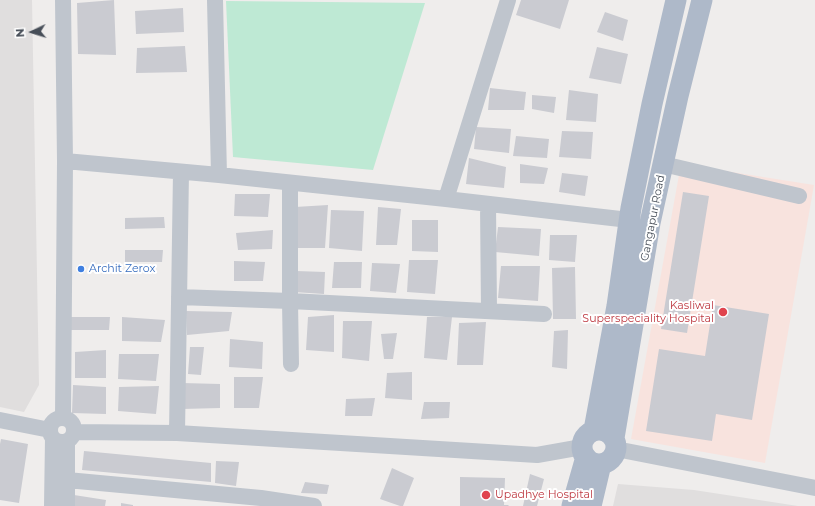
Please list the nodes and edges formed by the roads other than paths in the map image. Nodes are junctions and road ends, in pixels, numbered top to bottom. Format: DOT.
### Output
graph roads {
  1 [pos="63,0"];
  2 [pos="215,0"];
  3 [pos="508,0"];
  4 [pos="676,0"];
  5 [pos="702,0"];
  6 [pos="65,161"];
  7 [pos="663,164"];
  8 [pos="181,172"];
  9 [pos="218,175"];
  10 [pos="290,183"];
  11 [pos="799,196"];
  12 [pos="446,199"];
  13 [pos="488,204"];
  14 [pos="629,220"];
  15 [pos="179,297"];
  16 [pos="290,301"];
  17 [pos="489,311"];
  18 [pos="544,314"];
  19 [pos="291,364"];
  20 [pos="0,420"];
  21 [pos="594,430"];
  22 [pos="177,433"];
  23 [pos="61,435"];
  24 [pos="615,443"];
  25 [pos="590,456"];
  26 [pos="67,480"];
  27 [pos="815,488"];
  28 [pos="52,506"];
  29 [pos="67,506"];
  30 [pos="314,506"];
  31 [pos="572,506"];
  32 [pos="591,506"];
  1 -- 6 [label="street"];
  2 -- 9 [label="street"];
  3 -- 12 [label="street"];
  4 -- 14 [label="main road, Gangapur Road"];
  5 -- 7 [label="main road, Gangapur Road"];
  6 -- 8 [label="street"];
  6 -- 23 [label="street"];
  7 -- 11 [label="street"];
  7 -- 24 [label="main road, Gangapur Road"];
  8 -- 9 [label="street"];
  8 -- 15 [label="street"];
  9 -- 10 [label="street"];
  10 -- 12 [label="street"];
  10 -- 16 [label="street"];
  12 -- 13 [label="street"];
  13 -- 14 [label="street"];
  13 -- 17 [label="street"];
  14 -- 21 [label="main road, Gangapur Road"];
  15 -- 16 [label="street"];
  15 -- 22 [label="street"];
  16 -- 17 [label="street"];
  16 -- 19 [label="street"];
  17 -- 18 [label="street"];
  20 -- 23 [label="street"];
  21 -- 24 [label="main road"];
  21 -- 25 [label="main road"];
  22 -- 23 [label="street"];
  22 -- 25 [label="street"];
  23 -- 26 [label="street"];
  23 -- 28 [label="street"];
  24 -- 25 [label="main road"];
  24 -- 27 [label="street"];
  25 -- 31 [label="main road"];
  25 -- 32 [label="main road"];
  26 -- 29 [label="street"];
  26 -- 30 [label="street"];
}
